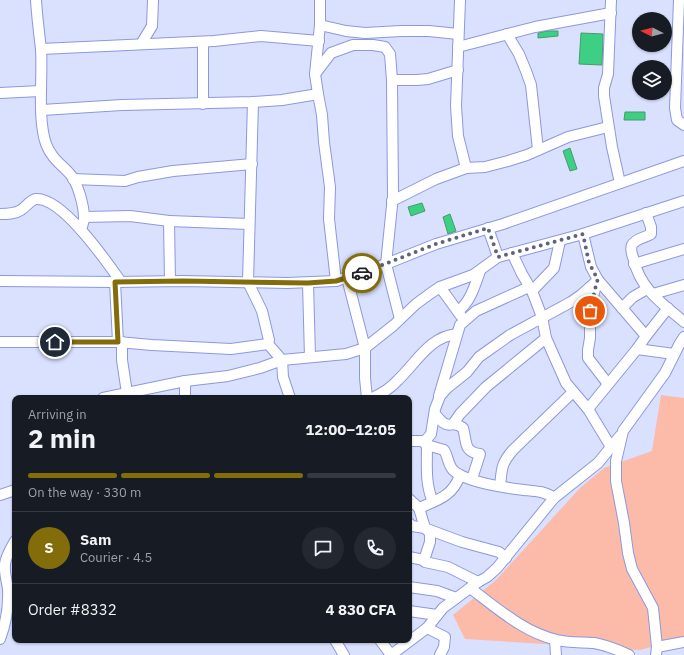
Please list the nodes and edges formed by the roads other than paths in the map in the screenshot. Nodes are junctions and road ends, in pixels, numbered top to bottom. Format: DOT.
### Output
graph roads {
  1 [pos="36,0"];
  2 [pos="153,0"];
  3 [pos="320,0"];
  4 [pos="460,0"];
  5 [pos="611,0"];
  6 [pos="679,0"];
  7 [pos="610,13"];
  8 [pos="320,25"];
  9 [pos="458,34"];
  10 [pos="507,34"];
  11 [pos="319,41"];
  12 [pos="203,42"];
  13 [pos="141,44"];
  14 [pos="458,47"];
  15 [pos="41,49"];
  16 [pos="458,70"];
  17 [pos="315,74"];
  18 [pos="392,80"];
  19 [pos="40,91"];
  20 [pos="0,93"];
  21 [pos="318,94"];
  22 [pos="253,102"];
  23 [pos="203,104"];
  24 [pos="42,110"];
  25 [pos="684,125"];
  26 [pos="608,127"];
  27 [pos="538,150"];
  28 [pos="684,161"];
  29 [pos="252,164"];
  30 [pos="466,168"];
  31 [pos="73,179"];
  32 [pos="620,183"];
  33 [pos="392,201"];
  34 [pos="684,201"];
  35 [pos="646,213"];
  36 [pos="0,214"];
  37 [pos="84,217"];
  38 [pos="170,221"];
  39 [pos="249,224"];
  40 [pos="488,228"];
  41 [pos="81,230"];
  42 [pos="583,234"];
  43 [pos="560,241"];
  44 [pos="684,249"];
  45 [pos="512,254"];
  46 [pos="498,257"];
  47 [pos="386,264"];
  48 [pos="634,264"];
  49 [pos="480,271"];
  50 [pos="347,278"];
  51 [pos="597,280"];
  52 [pos="0,281"];
  53 [pos="170,281"];
  54 [pos="336,281"];
  55 [pos="118,282"];
  56 [pos="248,282"];
  57 [pos="308,283"];
  58 [pos="684,285"];
  59 [pos="440,287"];
  60 [pos="531,289"];
  61 [pos="650,292"];
  62 [pos="622,308"];
  63 [pos="668,308"];
  64 [pos="458,311"];
  65 [pos="542,317"];
  66 [pos="400,319"];
  67 [pos="464,321"];
  68 [pos="684,322"];
  69 [pos="457,334"];
  70 [pos="646,336"];
  71 [pos="684,337"];
  72 [pos="546,338"];
  73 [pos="0,342"];
  74 [pos="120,342"];
  75 [pos="268,344"];
  76 [pos="365,348"];
  77 [pos="637,349"];
  78 [pos="674,354"];
  79 [pos="310,357"];
  80 [pos="282,360"];
  81 [pos="185,381"];
  82 [pos="608,384"];
  83 [pos="573,392"];
  84 [pos="127,393"];
  85 [pos="122,395"];
  86 [pos="185,395"];
  87 [pos="289,395"];
  88 [pos="368,395"];
  89 [pos="377,395"];
  90 [pos="438,400"];
  91 [pos="588,409"];
  92 [pos="435,414"];
  93 [pos="453,424"];
  94 [pos="624,431"];
  95 [pos="412,441"];
  96 [pos="425,443"];
  97 [pos="611,448"];
  98 [pos="460,475"];
  99 [pos="472,479"];
  100 [pos="500,486"];
  101 [pos="12,491"];
  102 [pos="0,495"];
  103 [pos="554,498"];
  104 [pos="412,502"];
  105 [pos="433,502"];
  106 [pos="419,508"];
  107 [pos="412,526"];
  108 [pos="426,528"];
  109 [pos="12,548"];
  110 [pos="412,558"];
  111 [pos="506,558"];
  112 [pos="424,560"];
  113 [pos="474,585"];
  114 [pos="412,587"];
  115 [pos="11,596"];
  116 [pos="456,598"];
  117 [pos="412,611"];
  118 [pos="437,615"];
  119 [pos="427,628"];
  120 [pos="0,639"];
  121 [pos="412,639"];
  122 [pos="555,640"];
  123 [pos="684,642"];
  124 [pos="337,643"];
  125 [pos="382,643"];
  126 [pos="407,643"];
  127 [pos="657,651"];
  128 [pos="344,655"];
  129 [pos="391,655"];
  130 [pos="440,655"];
  131 [pos="556,655"];
  132 [pos="629,655"];
  1 -- 15 [label="street"];
  2 -- 13 [label="street"];
  3 -- 8 [label="street"];
  4 -- 9 [label="street"];
  5 -- 7 [label="street"];
  6 -- 25 [label="street"];
  7 -- 10 [label="street"];
  7 -- 26 [label="street"];
  8 -- 9 [label="street"];
  8 -- 11 [label="street"];
  9 -- 14 [label="street"];
  10 -- 14 [label="street"];
  10 -- 27 [label="street"];
  11 -- 12 [label="street"];
  11 -- 17 [label="street"];
  12 -- 13 [label="street"];
  12 -- 23 [label="street"];
  13 -- 15 [label="street"];
  14 -- 16 [label="street"];
  15 -- 19 [label="street"];
  16 -- 18 [label="street"];
  16 -- 30 [label="street"];
  17 -- 18 [label="street"];
  17 -- 21 [label="street"];
  18 -- 33 [label="street"];
  19 -- 20 [label="street"];
  19 -- 24 [label="street"];
  21 -- 22 [label="street"];
  21 -- 54 [label="street"];
  22 -- 23 [label="street"];
  22 -- 29 [label="street"];
  23 -- 24 [label="street"];
  24 -- 31 [label="street"];
  26 -- 27 [label="street"];
  26 -- 32 [label="street"];
  27 -- 30 [label="street"];
  28 -- 32 [label="street"];
  29 -- 31 [label="street"];
  29 -- 39 [label="street"];
  30 -- 33 [label="street"];
  31 -- 37 [label="street"];
  32 -- 40 [label="street"];
  33 -- 47 [label="street"];
  34 -- 35 [label="street"];
  35 -- 42 [label="street"];
  35 -- 48 [label="street"];
  36 -- 41 [label="street"];
  37 -- 38 [label="street"];
  37 -- 41 [label="street"];
  38 -- 39 [label="street"];
  38 -- 53 [label="street"];
  39 -- 56 [label="street"];
  40 -- 46 [label="street"];
  40 -- 47 [label="street"];
  41 -- 55 [label="street"];
  42 -- 43 [label="street"];
  42 -- 51 [label="street"];
  43 -- 45 [label="street"];
  43 -- 60 [label="street"];
  44 -- 48 [label="street"];
  45 -- 46 [label="street"];
  45 -- 60 [label="street"];
  46 -- 49 [label="street"];
  47 -- 50 [label="street"];
  47 -- 66 [label="street"];
  48 -- 61 [label="street"];
  49 -- 59 [label="street"];
  49 -- 64 [label="street"];
  50 -- 54 [label="street"];
  50 -- 76 [label="street"];
  51 -- 62 [label="street"];
  51 -- 65 [label="street"];
  51 -- 82 [label="street"];
  52 -- 55 [label="street"];
  53 -- 55 [label="street"];
  53 -- 56 [label="street"];
  54 -- 57 [label="street"];
  55 -- 74 [label="street"];
  56 -- 57 [label="street"];
  56 -- 75 [label="street"];
  57 -- 79 [label="street"];
  58 -- 61 [label="street"];
  59 -- 64 [label="street"];
  59 -- 66 [label="street"];
  60 -- 65 [label="street"];
  60 -- 67 [label="street"];
  61 -- 62 [label="street"];
  61 -- 63 [label="street"];
  62 -- 70 [label="street"];
  63 -- 68 [label="street"];
  63 -- 70 [label="street"];
  64 -- 67 [label="street"];
  65 -- 72 [label="street"];
  65 -- 90 [label="street"];
  66 -- 76 [label="street"];
  67 -- 69 [label="street"];
  69 -- 89 [label="street"];
  69 -- 90 [label="street"];
  70 -- 77 [label="street"];
  71 -- 78 [label="street"];
  72 -- 83 [label="street"];
  72 -- 93 [label="street"];
  73 -- 74 [label="street"];
  74 -- 75 [label="street"];
  74 -- 84 [label="street"];
  75 -- 80 [label="street"];
  76 -- 79 [label="street"];
  76 -- 88 [label="street"];
  77 -- 78 [label="street"];
  77 -- 82 [label="street"];
  78 -- 94 [label="street"];
  79 -- 80 [label="street"];
  80 -- 81 [label="street"];
  80 -- 87 [label="street"];
  81 -- 84 [label="street"];
  81 -- 86 [label="street"];
  82 -- 91 [label="street"];
  83 -- 91 [label="street"];
  83 -- 100 [label="street"];
  84 -- 85 [label="street"];
  90 -- 92 [label="street"];
  91 -- 97 [label="street"];
  92 -- 93 [label="street"];
  92 -- 96 [label="street"];
  93 -- 99 [label="street"];
  94 -- 97 [label="street"];
  94 -- 127 [label="street"];
  95 -- 96 [label="street"];
  96 -- 98 [label="street"];
  96 -- 105 [label="street"];
  97 -- 103 [label="street"];
  98 -- 99 [label="street"];
  98 -- 105 [label="street"];
  99 -- 100 [label="street"];
  100 -- 103 [label="street"];
  101 -- 102 [label="street"];
  103 -- 111 [label="street"];
  104 -- 106 [label="street"];
  105 -- 106 [label="street"];
  106 -- 108 [label="street"];
  107 -- 108 [label="street"];
  108 -- 111 [label="street"];
  108 -- 112 [label="street"];
  109 -- 115 [label="street"];
  110 -- 112 [label="street"];
  111 -- 113 [label="street"];
  112 -- 113 [label="street"];
  113 -- 116 [label="street"];
  113 -- 122 [label="street"];
  114 -- 116 [label="street"];
  115 -- 120 [label="street"];
  116 -- 118 [label="street"];
  117 -- 118 [label="street"];
  118 -- 119 [label="street"];
  119 -- 121 [label="street"];
  119 -- 130 [label="street"];
  122 -- 131 [label="street"];
  122 -- 132 [label="street"];
  123 -- 127 [label="street"];
  124 -- 128 [label="street"];
  125 -- 129 [label="street"];
  126 -- 129 [label="street"];
}
